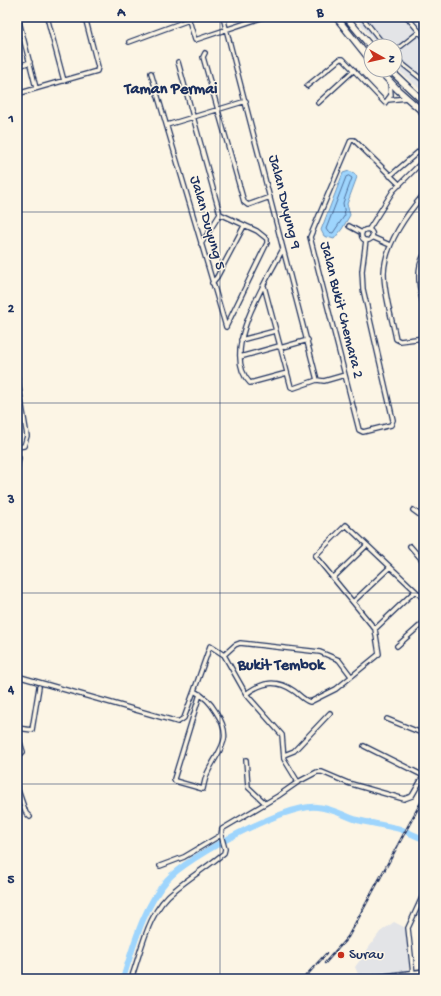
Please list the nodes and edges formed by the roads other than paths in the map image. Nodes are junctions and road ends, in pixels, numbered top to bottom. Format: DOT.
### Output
graph roads {
  1 [pos="18,17"];
  2 [pos="48,17"];
  3 [pos="92,17"];
  4 [pos="223,17"];
  5 [pos="264,17"];
  6 [pos="336,17"];
  7 [pos="346,17"];
  8 [pos="362,17"];
  9 [pos="407,17"];
  10 [pos="86,18"];
  11 [pos="189,18"];
  12 [pos="227,30"];
  13 [pos="420,32"];
  14 [pos="424,37"];
  15 [pos="364,38"];
  16 [pos="379,38"];
  17 [pos="129,42"];
  18 [pos="403,45"];
  19 [pos="363,51"];
  20 [pos="205,53"];
  21 [pos="30,62"];
  22 [pos="178,62"];
  23 [pos="403,64"];
  24 [pos="17,66"];
  25 [pos="354,70"];
  26 [pos="151,73"];
  27 [pos="386,78"];
  28 [pos="398,78"];
  29 [pos="64,81"];
  30 [pos="424,81"];
  31 [pos="390,82"];
  32 [pos="308,86"];
  33 [pos="36,88"];
  34 [pos="17,94"];
  35 [pos="407,98"];
  36 [pos="388,100"];
  37 [pos="246,101"];
  38 [pos="424,102"];
  39 [pos="318,103"];
  40 [pos="217,109"];
  41 [pos="424,113"];
  42 [pos="193,117"];
  43 [pos="167,125"];
  44 [pos="424,147"];
  45 [pos="424,157"];
  46 [pos="424,162"];
  47 [pos="420,164"];
  48 [pos="390,176"];
  49 [pos="400,185"];
  50 [pos="424,194"];
  51 [pos="270,197"];
  52 [pos="220,214"];
  53 [pos="244,226"];
  54 [pos="349,226"];
  55 [pos="369,229"];
  56 [pos="362,233"];
  57 [pos="372,237"];
  58 [pos="366,240"];
  59 [pos="202,244"];
  60 [pos="390,245"];
  61 [pos="283,249"];
  62 [pos="424,255"];
  63 [pos="212,283"];
  64 [pos="264,286"];
  65 [pos="424,308"];
  66 [pos="275,331"];
  67 [pos="424,338"];
  68 [pos="241,340"];
  69 [pos="308,340"];
  70 [pos="279,347"];
  71 [pos="240,357"];
  72 [pos="287,373"];
  73 [pos="345,375"];
  74 [pos="17,376"];
  75 [pos="317,380"];
  76 [pos="17,447"];
  77 [pos="17,455"];
  78 [pos="17,469"];
  79 [pos="413,510"];
  80 [pos="424,518"];
  81 [pos="367,545"];
  82 [pos="410,546"];
  83 [pos="424,562"];
  84 [pos="390,567"];
  85 [pos="333,578"];
  86 [pos="415,591"];
  87 [pos="424,599"];
  88 [pos="353,602"];
  89 [pos="424,622"];
  90 [pos="375,629"];
  91 [pos="397,646"];
  92 [pos="224,655"];
  93 [pos="17,676"];
  94 [pos="351,676"];
  95 [pos="39,686"];
  96 [pos="194,691"];
  97 [pos="200,694"];
  98 [pos="246,694"];
  99 [pos="330,713"];
  100 [pos="387,719"];
  101 [pos="17,728"];
  102 [pos="17,732"];
  103 [pos="424,734"];
  104 [pos="364,746"];
  105 [pos="284,755"];
  106 [pos="17,757"];
  107 [pos="246,760"];
  108 [pos="17,766"];
  109 [pos="424,775"];
  110 [pos="298,782"];
  111 [pos="17,787"];
  112 [pos="265,803"];
  113 [pos="30,817"];
  114 [pos="222,837"];
  115 [pos="160,866"];
  116 [pos="424,893"];
  117 [pos="424,973"];
  118 [pos="413,974"];
  119 [pos="131,979"];
  120 [pos="377,979"];
  1 -- 21 [label="street"];
  2 -- 29 [label="street"];
  3 -- 10 [label="street"];
  4 -- 12 [label="street, Jalan Duyung 9"];
  5 -- 12 [label="street"];
  6 -- 19 [label="street"];
  7 -- 15 [label="street"];
  8 -- 16 [label="street"];
  9 -- 13 [label="street"];
  10 -- 29 [label="street"];
  11 -- 12 [label="street"];
  11 -- 17 [label="street"];
  12 -- 37 [label="street, Jalan Duyung 9"];
  13 -- 14 [label="street"];
  13 -- 18 [label="street"];
  20 -- 40 [label="street"];
  21 -- 24 [label="street"];
  21 -- 33 [label="street"];
  22 -- 42 [label="street"];
  23 -- 30 [label="street"];
  25 -- 32 [label="street"];
  25 -- 36 [label="street"];
  25 -- 39 [label="street"];
  26 -- 43 [label="street, Jalan Duyung 5"];
  27 -- 31 [label="street"];
  28 -- 38 [label="street"];
  29 -- 33 [label="street"];
  31 -- 35 [label="street"];
  31 -- 36 [label="street"];
  33 -- 34 [label="street"];
  35 -- 36 [label="street"];
  35 -- 41 [label="street"];
  37 -- 40 [label="street"];
  37 -- 51 [label="street, Jalan Duyung 9"];
  40 -- 42 [label="street"];
  40 -- 51 [label="street"];
  42 -- 43 [label="street"];
  42 -- 52 [label="street"];
  43 -- 59 [label="street, Jalan Duyung 5"];
  44 -- 48 [label="street"];
  45 -- 47 [label="street"];
  46 -- 47 [label="street"];
  47 -- 49 [label="street"];
  48 -- 49 [label="street, Jalan Bukit Chemara 2"];
  48 -- 73 [label="street, Jalan Bukit Chemara 2"];
  49 -- 55 [label="street"];
  50 -- 60 [label="street"];
  51 -- 61 [label="street, Jalan Duyung 9"];
  52 -- 53 [label="street"];
  52 -- 59 [label="street"];
  53 -- 63 [label="street"];
  53 -- 63 [label="street, Jalan Duyung 5"];
  54 -- 56 [label="street"];
  55 -- 56 [label="street"];
  55 -- 57 [label="street"];
  56 -- 58 [label="street"];
  57 -- 58 [label="street"];
  57 -- 60 [label="street"];
  58 -- 73 [label="street, Jalan Bukit Chemara 2"];
  59 -- 63 [label="street, Jalan Duyung 5"];
  60 -- 67 [label="street"];
  61 -- 64 [label="street"];
  61 -- 69 [label="street, Jalan Duyung 9"];
  62 -- 65 [label="street"];
  64 -- 66 [label="street"];
  64 -- 68 [label="street"];
  66 -- 68 [label="street"];
  66 -- 70 [label="street"];
  68 -- 71 [label="street"];
  69 -- 70 [label="street"];
  69 -- 75 [label="street, Jalan Duyung 9"];
  70 -- 71 [label="street"];
  70 -- 72 [label="street"];
  71 -- 72 [label="street"];
  72 -- 75 [label="street"];
  73 -- 75 [label="street"];
  74 -- 76 [label="street"];
  77 -- 78 [label="street"];
  79 -- 80 [label="street"];
  81 -- 84 [label="street"];
  81 -- 85 [label="street"];
  81 -- 85 [label="street"];
  82 -- 83 [label="street"];
  84 -- 86 [label="street"];
  84 -- 88 [label="street"];
  85 -- 88 [label="street"];
  86 -- 87 [label="street"];
  86 -- 90 [label="street"];
  88 -- 90 [label="street"];
  89 -- 91 [label="street"];
  90 -- 94 [label="street"];
  92 -- 94 [label="street"];
  92 -- 96 [label="street"];
  92 -- 98 [label="street"];
  93 -- 96 [label="street"];
  94 -- 98 [label="street"];
  95 -- 101 [label="street"];
  96 -- 97 [label="street"];
  97 -- 97 [label="street"];
  98 -- 105 [label="street"];
  99 -- 105 [label="street"];
  100 -- 103 [label="street"];
  102 -- 106 [label="street"];
  104 -- 109 [label="street"];
  105 -- 110 [label="street"];
  106 -- 108 [label="street"];
  107 -- 112 [label="street"];
  109 -- 110 [label="street"];
  110 -- 112 [label="street"];
  111 -- 113 [label="street"];
  112 -- 114 [label="street"];
  114 -- 115 [label="street"];
  114 -- 119 [label="street"];
  116 -- 118 [label="street"];
  117 -- 118 [label="highway"];
  118 -- 120 [label="highway"];
}
